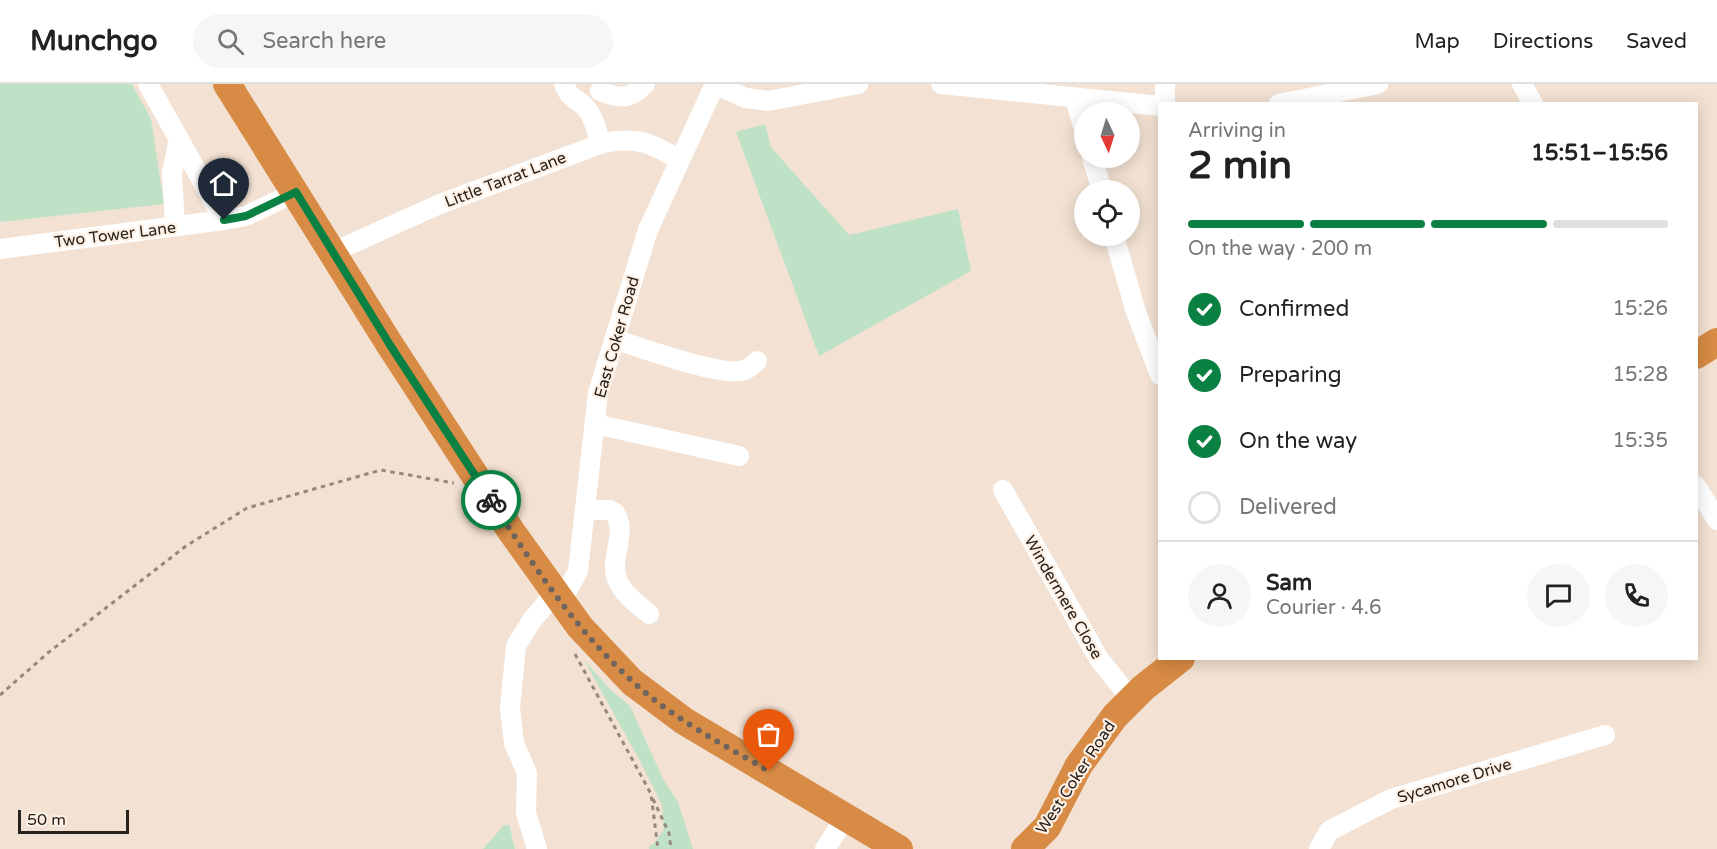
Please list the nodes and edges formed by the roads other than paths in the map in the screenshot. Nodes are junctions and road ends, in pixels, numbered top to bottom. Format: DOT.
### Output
graph roads {
  1 [pos="148,84"];
  2 [pos="227,84"];
  3 [pos="564,84"];
  4 [pos="645,84"];
  5 [pos="715,84"];
  6 [pos="858,84"];
  7 [pos="941,84"];
  8 [pos="1165,84"];
  9 [pos="1378,84"];
  10 [pos="1521,84"];
  11 [pos="602,87"];
  12 [pos="1075,98"];
  13 [pos="1348,98"];
  14 [pos="1076,102"];
  15 [pos="1165,102"];
  16 [pos="1302,102"];
  17 [pos="1532,102"];
  18 [pos="1158,106"];
  19 [pos="590,113"];
  20 [pos="179,139"];
  21 [pos="601,144"];
  22 [pos="680,160"];
  23 [pos="296,192"];
  24 [pos="224,220"];
  25 [pos="175,226"];
  26 [pos="1117,246"];
  27 [pos="0,249"];
  28 [pos="333,252"];
  29 [pos="614,339"];
  30 [pos="1717,342"];
  31 [pos="1698,354"];
  32 [pos="757,361"];
  33 [pos="1158,370"];
  34 [pos="595,424"];
  35 [pos="739,456"];
  36 [pos="1698,489"];
  37 [pos="1003,490"];
  38 [pos="585,510"];
  39 [pos="1717,520"];
  40 [pos="558,597"];
  41 [pos="649,614"];
  42 [pos="1179,660"];
  43 [pos="1131,699"];
  44 [pos="1605,735"];
  45 [pos="846,817"];
  46 [pos="537,849"];
  47 [pos="825,849"];
  48 [pos="899,849"];
  49 [pos="1025,849"];
  50 [pos="1319,849"];
  1 -- 20 [label="street"];
  2 -- 23 [label="highway"];
  3 -- 19 [label="street"];
  4 -- 11 [label="street"];
  5 -- 6 [label="street"];
  5 -- 22 [label="street, East Coker Road"];
  7 -- 12 [label="street"];
  8 -- 15 [label="street"];
  9 -- 13 [label="street"];
  10 -- 17 [label="street"];
  11 -- 19 [label="street"];
  12 -- 14 [label="street"];
  12 -- 18 [label="street"];
  13 -- 16 [label="street"];
  19 -- 21 [label="street"];
  20 -- 24 [label="street"];
  20 -- 25 [label="street"];
  21 -- 22 [label="street, Little Tarrat Lane"];
  21 -- 28 [label="street, Little Tarrat Lane"];
  22 -- 29 [label="street, East Coker Road"];
  23 -- 24 [label="street, Two Tower Lane"];
  23 -- 28 [label="highway"];
  24 -- 25 [label="street, Two Tower Lane"];
  25 -- 27 [label="street, Two Tower Lane"];
  26 -- 33 [label="street"];
  28 -- 40 [label="highway"];
  29 -- 32 [label="street"];
  29 -- 34 [label="street, East Coker Road"];
  30 -- 31 [label="highway"];
  34 -- 35 [label="street"];
  34 -- 38 [label="street, East Coker Road"];
  36 -- 39 [label="street"];
  37 -- 43 [label="street, Windermere Close"];
  38 -- 40 [label="street, East Coker Road"];
  38 -- 41 [label="street"];
  40 -- 45 [label="highway"];
  40 -- 46 [label="street, East Coker Road"];
  42 -- 43 [label="highway, West Coker Road"];
  43 -- 49 [label="highway, West Coker Road"];
  44 -- 50 [label="street, Sycamore Drive"];
  45 -- 47 [label="street"];
  45 -- 48 [label="highway"];
}
